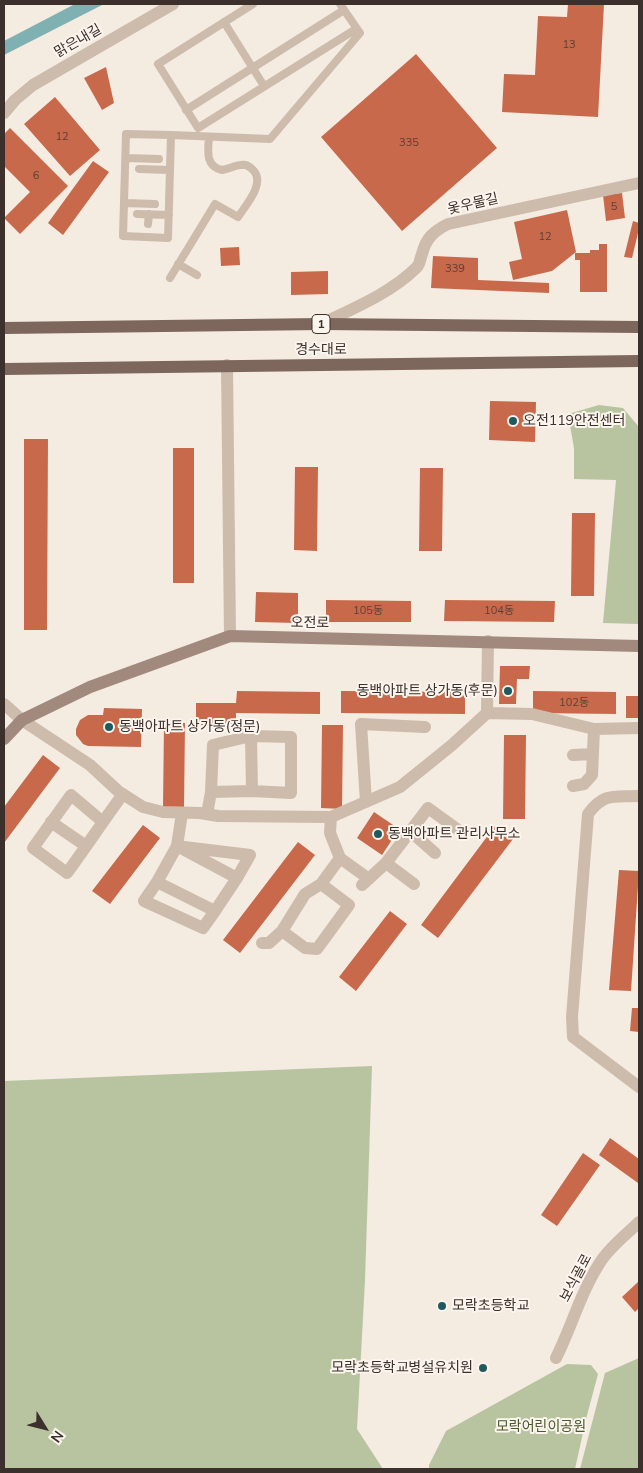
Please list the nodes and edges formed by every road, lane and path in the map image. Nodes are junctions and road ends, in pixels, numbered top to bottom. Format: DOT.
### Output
graph roads {
  1 [pos="173,4"];
  2 [pos="253,4"];
  3 [pos="342,7"];
  4 [pos="224,22"];
  5 [pos="356,29"];
  6 [pos="253,68"];
  7 [pos="264,86"];
  8 [pos="186,110"];
  9 [pos="4,113"];
  10 [pos="171,136"];
  11 [pos="209,137"];
  12 [pos="150,150"];
  13 [pos="126,158"];
  14 [pos="150,158"];
  15 [pos="159,159"];
  16 [pos="139,169"];
  17 [pos="148,169"];
  18 [pos="170,170"];
  19 [pos="148,178"];
  20 [pos="639,183"];
  21 [pos="147,195"];
  22 [pos="124,203"];
  23 [pos="147,204"];
  24 [pos="156,204"];
  25 [pos="137,214"];
  26 [pos="148,214"];
  27 [pos="169,214"];
  28 [pos="148,224"];
  29 [pos="178,264"];
  30 [pos="196,274"];
  31 [pos="170,278"];
  32 [pos="321,324"];
  33 [pos="639,327"];
  34 [pos="4,328"];
  35 [pos="639,361"];
  36 [pos="227,365"];
  37 [pos="4,369"];
  38 [pos="230,636"];
  39 [pos="488,641"];
  40 [pos="639,646"];
  41 [pos="4,704"];
  42 [pos="487,713"];
  43 [pos="22,720"];
  44 [pos="425,727"];
  45 [pos="639,728"];
  46 [pos="594,729"];
  47 [pos="252,736"];
  48 [pos="4,739"];
  49 [pos="593,754"];
  50 [pos="573,756"];
  51 [pos="573,786"];
  52 [pos="252,791"];
  53 [pos="211,792"];
  54 [pos="123,794"];
  55 [pos="639,796"];
  56 [pos="366,802"];
  57 [pos="182,813"];
  58 [pos="207,814"];
  59 [pos="331,817"];
  60 [pos="51,822"];
  61 [pos="103,822"];
  62 [pos="457,829"];
  63 [pos="410,832"];
  64 [pos="86,846"];
  65 [pos="177,846"];
  66 [pos="436,852"];
  67 [pos="340,858"];
  68 [pos="386,863"];
  69 [pos="238,878"];
  70 [pos="157,882"];
  71 [pos="321,884"];
  72 [pos="414,884"];
  73 [pos="215,911"];
  74 [pos="282,932"];
  75 [pos="262,943"];
  76 [pos="639,1086"];
  77 [pos="639,1222"];
  78 [pos="556,1358"];
  1 -- 9 [label="street, 맑은내길"];
  2 -- 4 [label="lane"];
  3 -- 5 [label="lane"];
  3 -- 6 [label="lane"];
  4 -- 6 [label="lane"];
  4 -- 8 [label="lane"];
  5 -- 7 [label="lane"];
  5 -- 11 [label="lane"];
  6 -- 7 [label="lane"];
  6 -- 8 [label="lane"];
  7 -- 8 [label="lane"];
  10 -- 11 [label="lane"];
  10 -- 13 [label="lane"];
  10 -- 18 [label="lane"];
  11 -- 29 [label="lane"];
  12 -- 14 [label="lane"];
  13 -- 14 [label="lane"];
  13 -- 22 [label="lane"];
  14 -- 15 [label="lane"];
  16 -- 17 [label="lane"];
  17 -- 18 [label="lane"];
  17 -- 19 [label="lane"];
  18 -- 27 [label="lane"];
  20 -- 32 [label="street, 옻우물길"];
  21 -- 23 [label="lane"];
  22 -- 23 [label="lane"];
  22 -- 27 [label="lane"];
  23 -- 24 [label="lane"];
  25 -- 26 [label="lane"];
  26 -- 27 [label="lane"];
  26 -- 28 [label="lane"];
  29 -- 30 [label="lane"];
  29 -- 31 [label="lane"];
  32 -- 33 [label="main road, 경수대로 / 1"];
  32 -- 34 [label="main road, 경수대로 / 1"];
  35 -- 36 [label="main road, 경수대로"];
  36 -- 37 [label="main road, 경수대로"];
  36 -- 38 [label="street"];
  38 -- 39 [label="street, 오전로"];
  38 -- 43 [label="street, 오전로"];
  39 -- 40 [label="street, 오전로"];
  39 -- 42 [label="street"];
  41 -- 43 [label="street"];
  42 -- 46 [label="street"];
  42 -- 56 [label="street"];
  43 -- 48 [label="street, 오전로"];
  43 -- 54 [label="street"];
  44 -- 56 [label="street"];
  45 -- 46 [label="street"];
  46 -- 49 [label="street"];
  47 -- 52 [label="street"];
  47 -- 52 [label="street"];
  47 -- 53 [label="street"];
  49 -- 50 [label="street"];
  49 -- 51 [label="street"];
  52 -- 53 [label="street"];
  53 -- 58 [label="street"];
  54 -- 57 [label="street"];
  54 -- 61 [label="street"];
  55 -- 76 [label="street"];
  56 -- 59 [label="street"];
  57 -- 58 [label="street"];
  57 -- 65 [label="street"];
  58 -- 59 [label="street"];
  59 -- 67 [label="street"];
  60 -- 61 [label="street"];
  60 -- 64 [label="street"];
  60 -- 64 [label="street"];
  61 -- 64 [label="street"];
  62 -- 63 [label="street"];
  63 -- 66 [label="street"];
  63 -- 68 [label="street"];
  65 -- 69 [label="street"];
  65 -- 69 [label="street"];
  65 -- 70 [label="street"];
  67 -- 68 [label="street"];
  67 -- 71 [label="street"];
  68 -- 72 [label="street"];
  69 -- 73 [label="street"];
  70 -- 73 [label="street"];
  70 -- 73 [label="street"];
  71 -- 74 [label="street"];
  71 -- 74 [label="street"];
  74 -- 75 [label="street"];
  77 -- 78 [label="street, 보식골로"];
}
